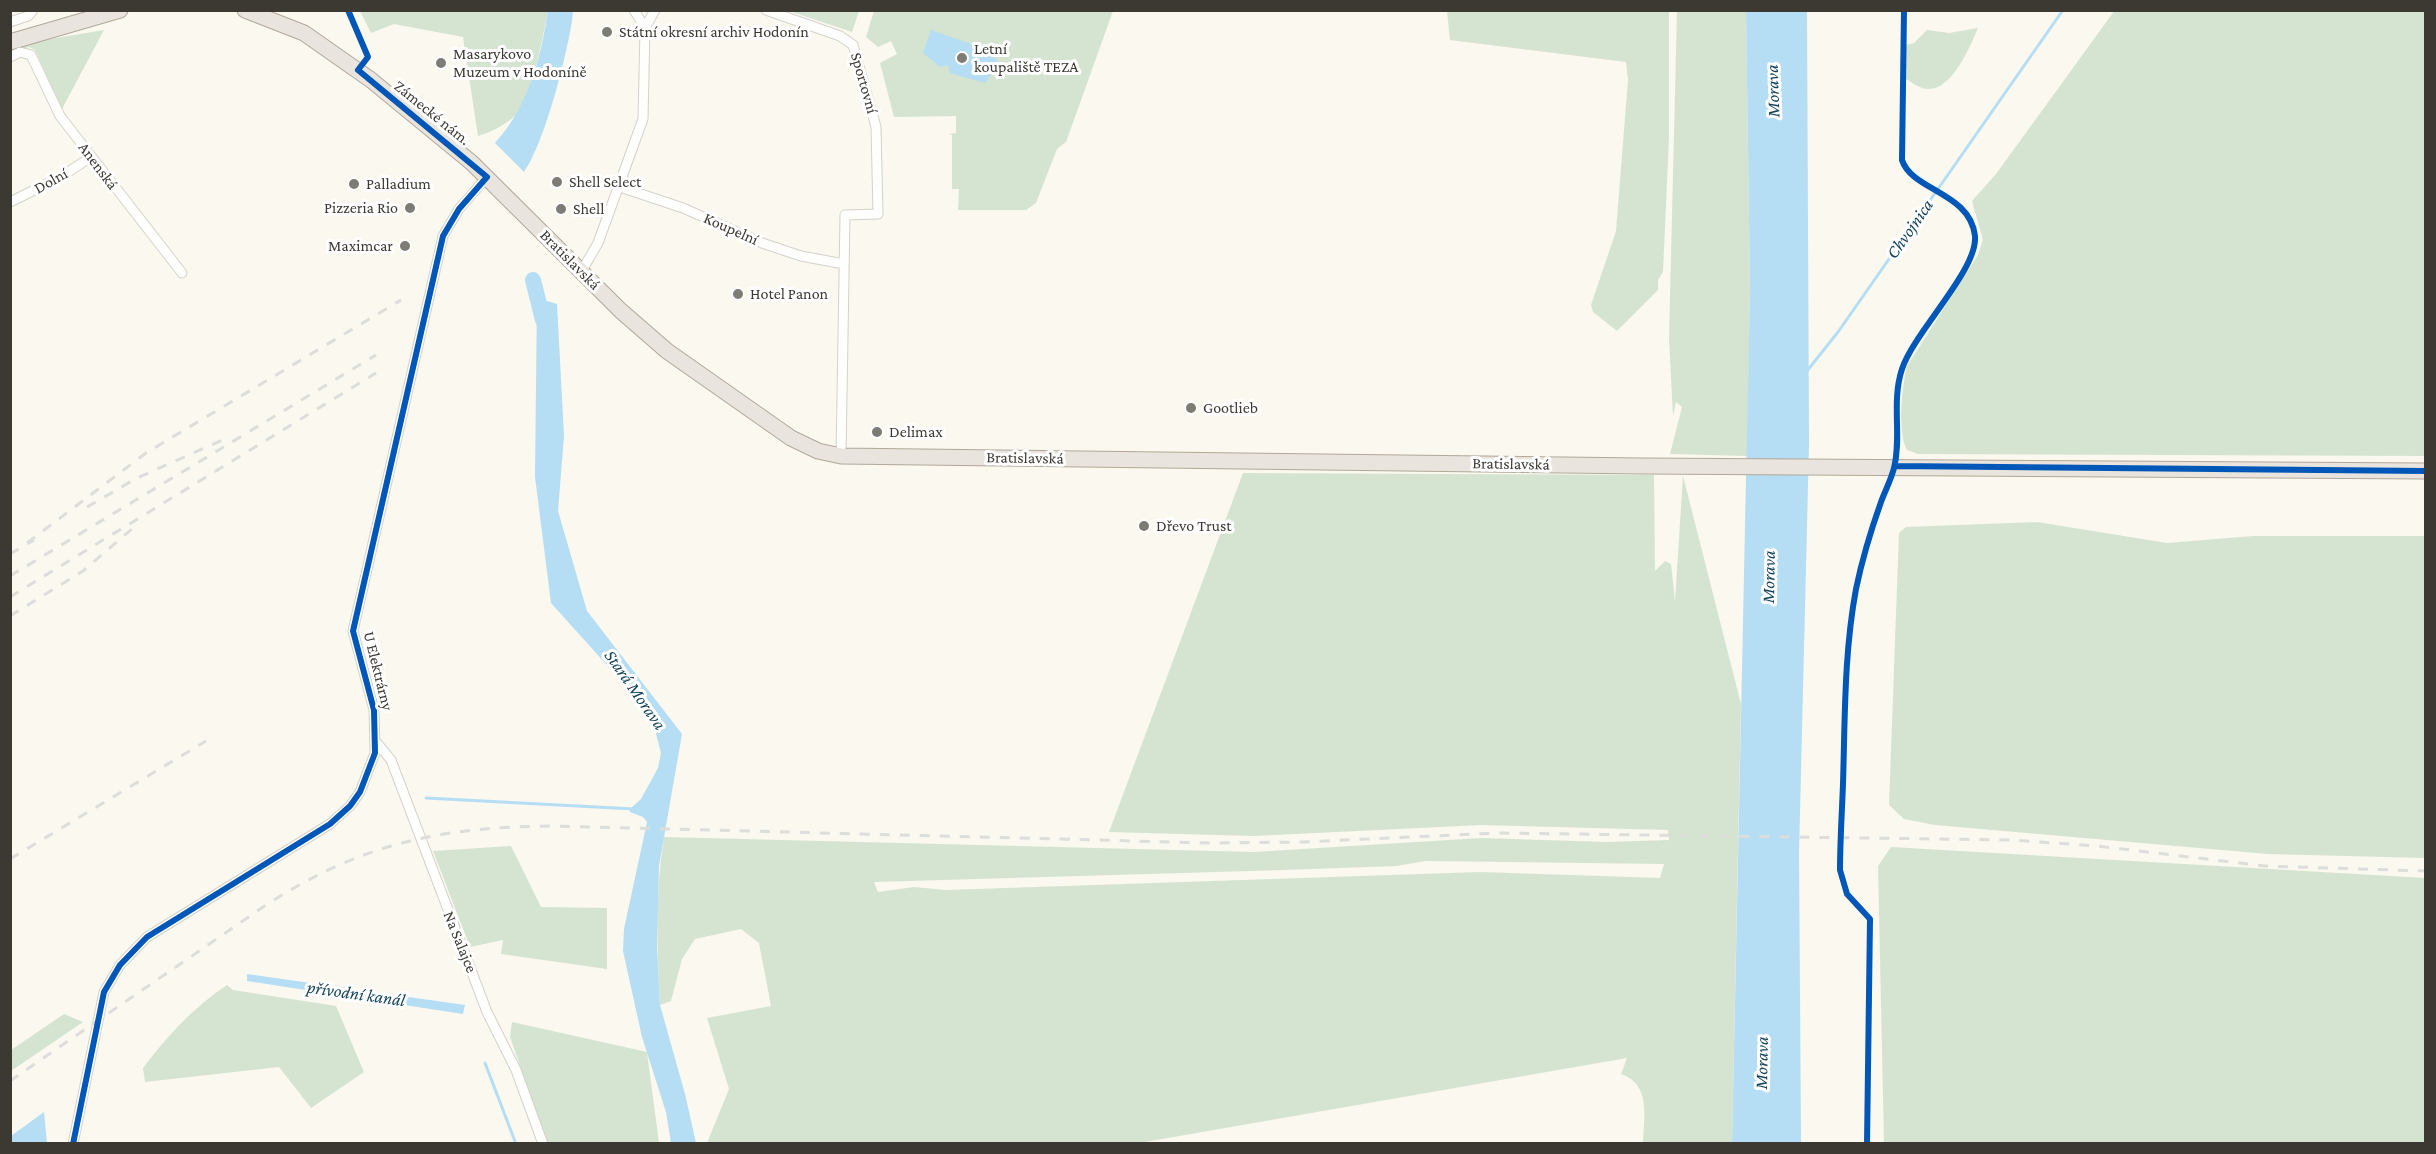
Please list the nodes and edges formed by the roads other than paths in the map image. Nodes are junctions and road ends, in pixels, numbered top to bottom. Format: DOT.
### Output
graph roads {
  1 [pos="33,10"];
  2 [pos="120,10"];
  3 [pos="245,10"];
  4 [pos="634,10"];
  5 [pos="655,10"];
  6 [pos="766,10"];
  7 [pos="14,18"];
  8 [pos="645,28"];
  9 [pos="10,42"];
  10 [pos="10,57"];
  11 [pos="91,157"];
  12 [pos="487,177"];
  13 [pos="620,187"];
  14 [pos="10,202"];
  15 [pos="844,264"];
  16 [pos="581,272"];
  17 [pos="182,273"];
  18 [pos="841,456"];
  19 [pos="2426,471"];
  20 [pos="377,743"];
  21 [pos="73,1143"];
  22 [pos="543,1143"];
  1 -- 7 [label="street"];
  2 -- 9 [label="main road"];
  3 -- 12 [label="main road, Zámecké nám."];
  4 -- 8 [label="street"];
  5 -- 8 [label="street"];
  6 -- 15 [label="street, Sportovní"];
  8 -- 13 [label="street"];
  10 -- 11 [label="street, Anenská"];
  11 -- 14 [label="street, Dolní"];
  11 -- 17 [label="street, Anenská"];
  12 -- 16 [label="main road, Bratislavská"];
  12 -- 20 [label="street, U Elektrárny"];
  13 -- 15 [label="street, Koupelní"];
  13 -- 16 [label="street"];
  15 -- 18 [label="street"];
  16 -- 18 [label="main road, Bratislavská"];
  18 -- 19 [label="main road, Bratislavská"];
  20 -- 21 [label="street, U Elektrárny"];
  20 -- 22 [label="street, Na Salajce"];
}
